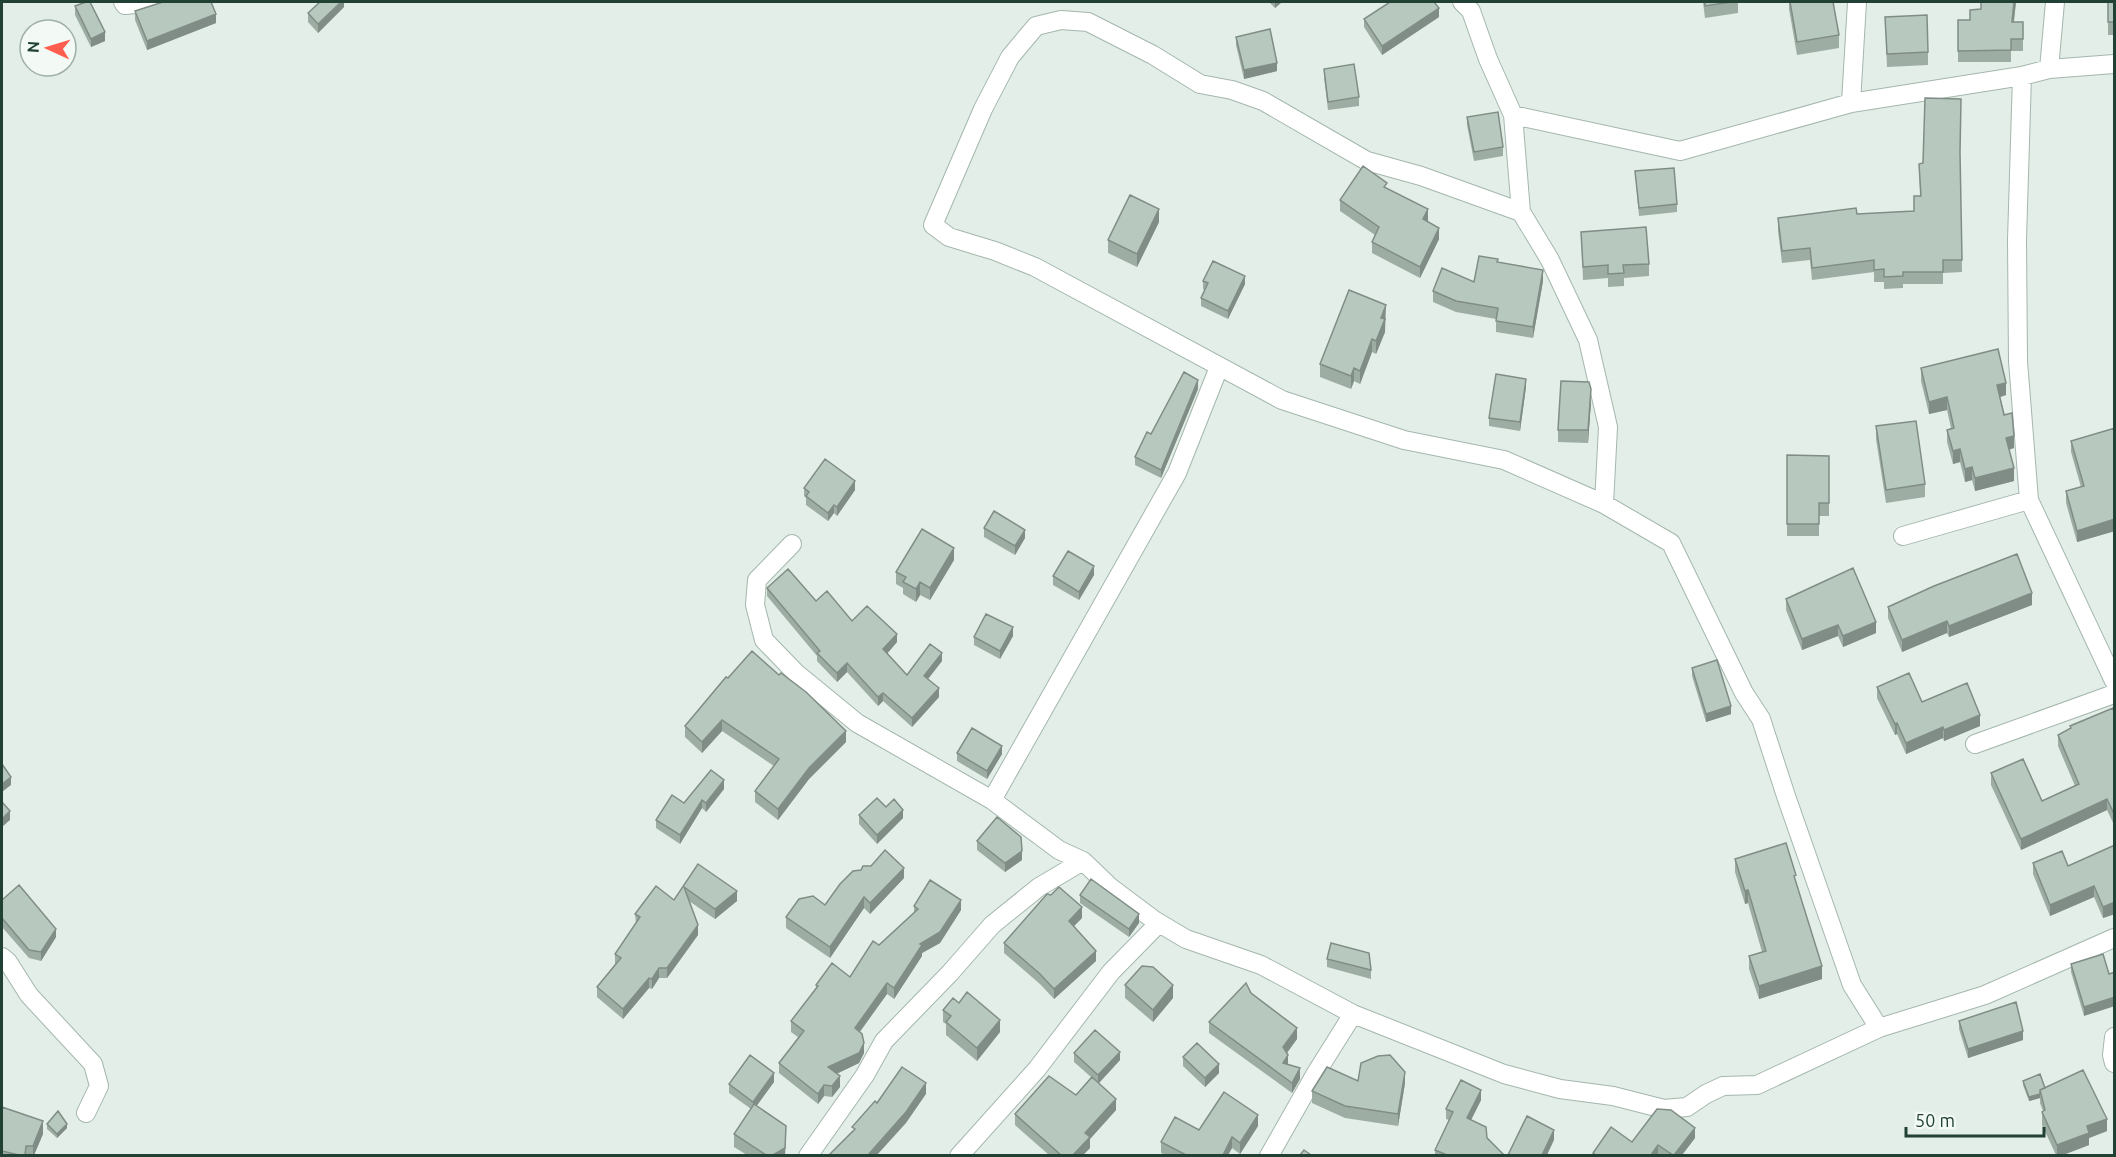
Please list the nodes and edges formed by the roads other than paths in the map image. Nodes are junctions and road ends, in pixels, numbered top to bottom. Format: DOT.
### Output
graph roads {
  1 [pos="123,2"];
  2 [pos="155,2"];
  3 [pos="1462,2"];
  4 [pos="1857,2"];
  5 [pos="2055,2"];
  6 [pos="2115,64"];
  7 [pos="2049,69"];
  8 [pos="2022,76"];
  9 [pos="1851,103"];
  10 [pos="1513,115"];
  11 [pos="1521,212"];
  12 [pos="1220,368"];
  13 [pos="2029,500"];
  14 [pos="1604,504"];
  15 [pos="1904,536"];
  16 [pos="792,544"];
  17 [pos="2115,681"];
  18 [pos="2115,694"];
  19 [pos="1976,744"];
  20 [pos="992,800"];
  21 [pos="1083,861"];
  22 [pos="1159,923"];
  23 [pos="2115,938"];
  24 [pos="2,957"];
  25 [pos="1353,1014"];
  26 [pos="1879,1028"];
  27 [pos="2115,1037"];
  28 [pos="2115,1063"];
  29 [pos="86,1113"];
  30 [pos="808,1155"];
  31 [pos="959,1155"];
  32 [pos="1269,1155"];
  1 -- 2 [label="street"];
  3 -- 10 [label="street"];
  4 -- 9 [label="street"];
  5 -- 7 [label="street"];
  6 -- 7 [label="street"];
  7 -- 8 [label="street"];
  8 -- 9 [label="street"];
  8 -- 13 [label="street"];
  9 -- 10 [label="street"];
  10 -- 11 [label="street"];
  11 -- 12 [label="street"];
  11 -- 14 [label="street"];
  12 -- 14 [label="street"];
  12 -- 20 [label="street"];
  13 -- 15 [label="street"];
  13 -- 17 [label="street"];
  14 -- 26 [label="street"];
  16 -- 20 [label="street"];
  18 -- 19 [label="street"];
  20 -- 21 [label="street"];
  21 -- 22 [label="street"];
  21 -- 30 [label="street"];
  22 -- 25 [label="street"];
  22 -- 31 [label="street"];
  23 -- 26 [label="street"];
  24 -- 29 [label="street"];
  25 -- 26 [label="street"];
  25 -- 32 [label="street"];
  27 -- 28 [label="street"];
}
